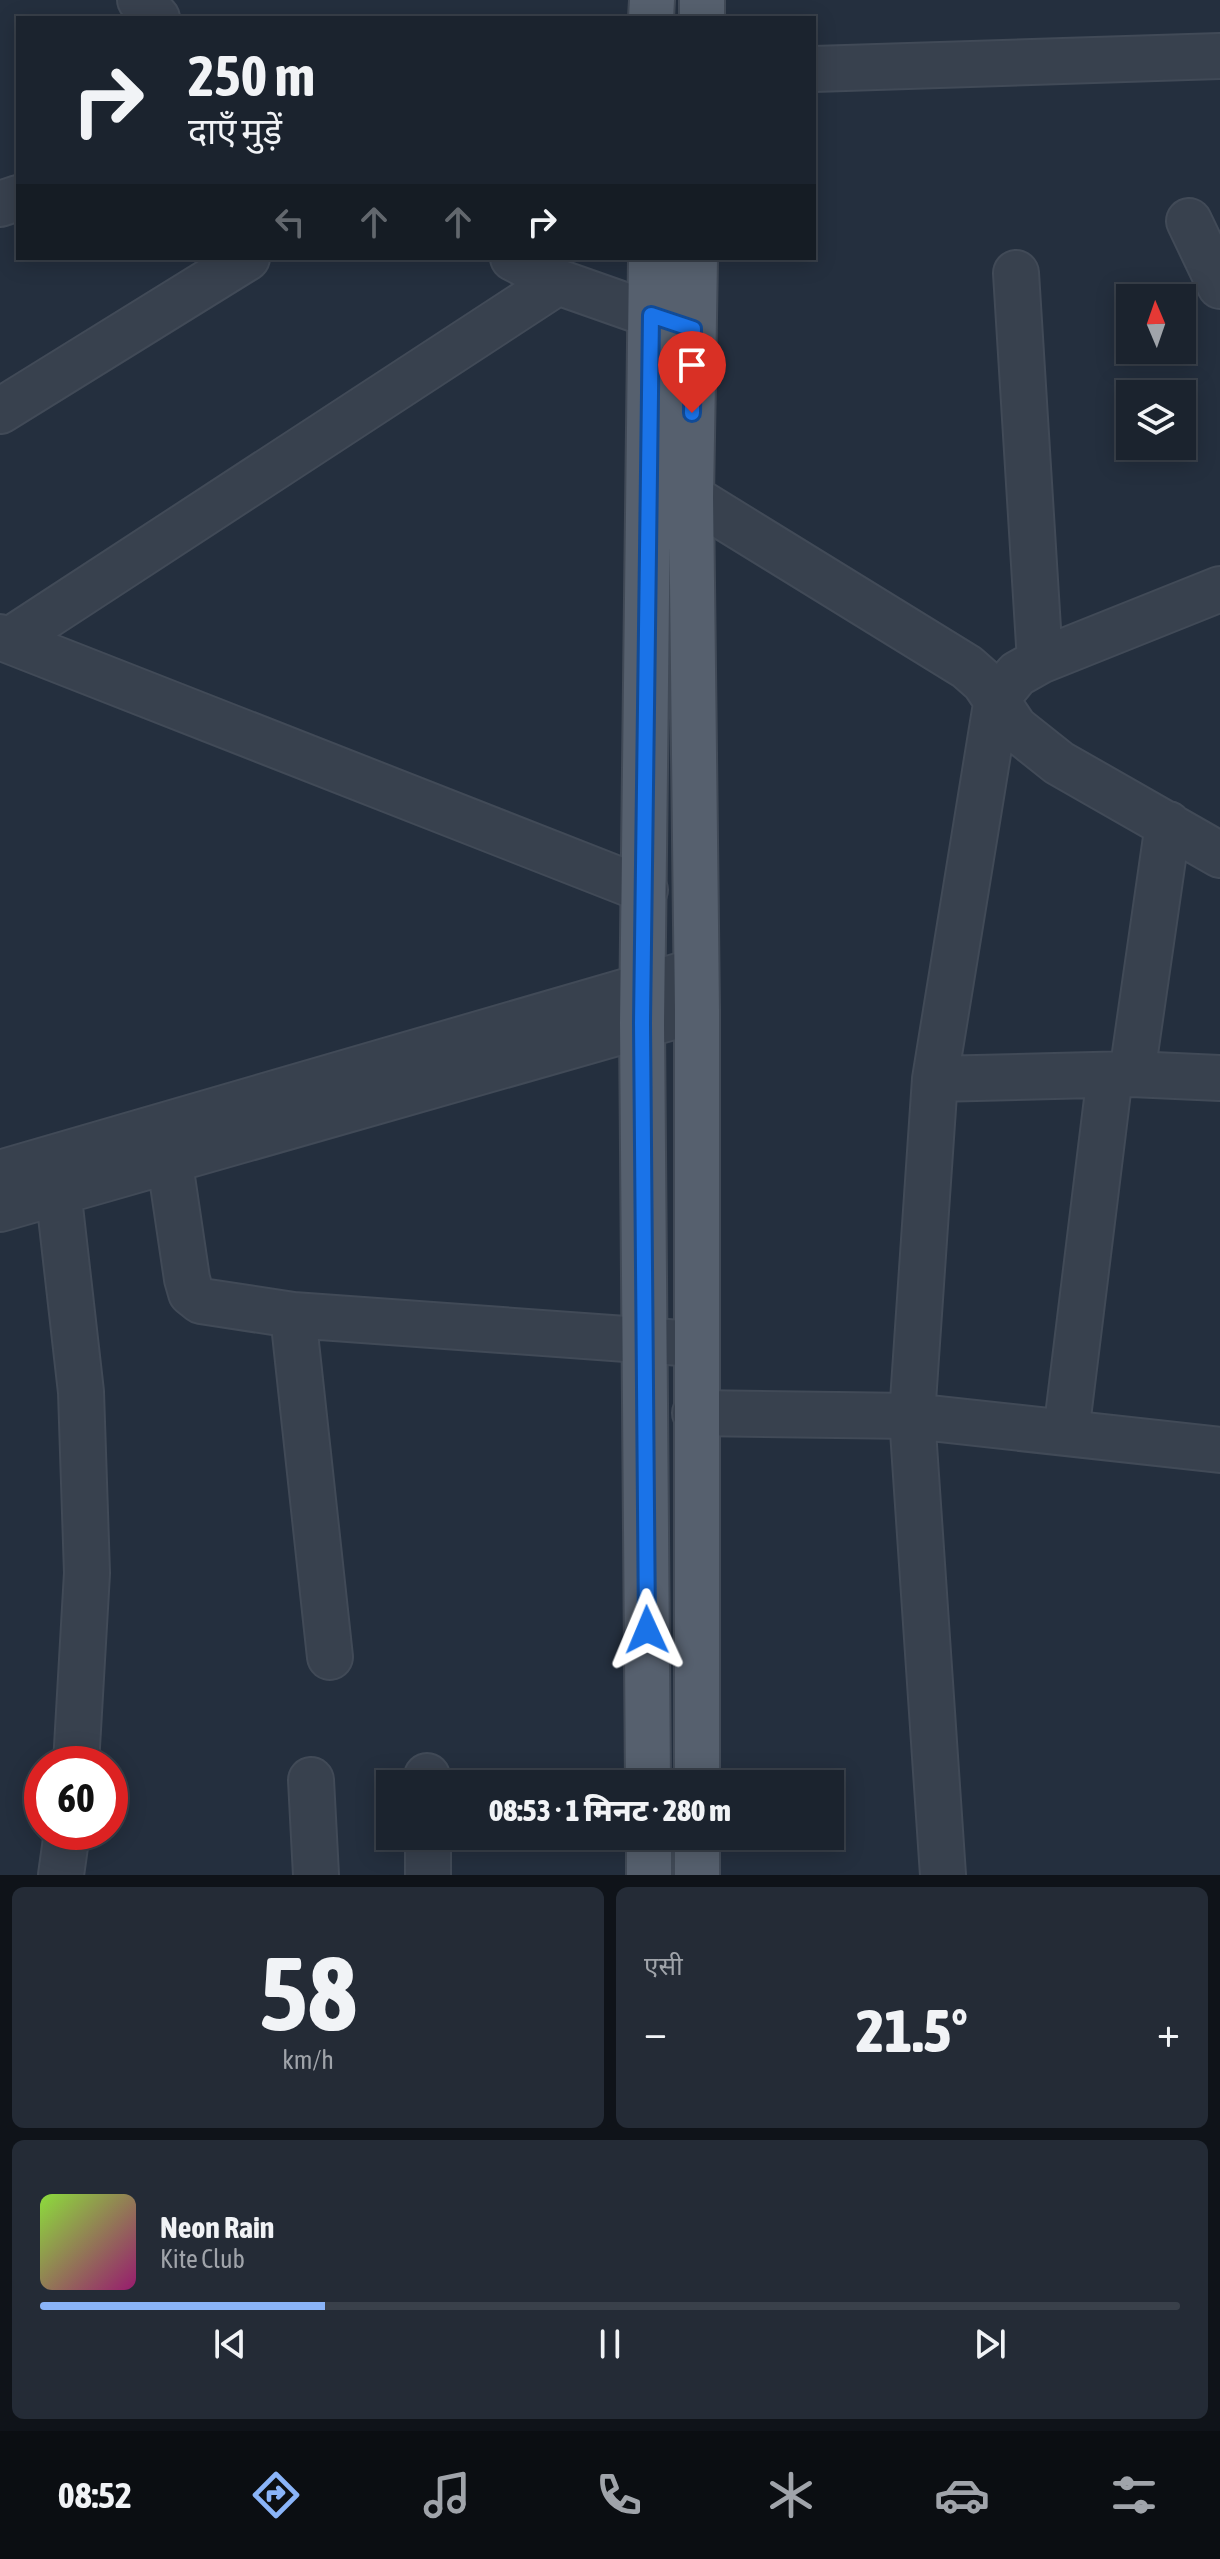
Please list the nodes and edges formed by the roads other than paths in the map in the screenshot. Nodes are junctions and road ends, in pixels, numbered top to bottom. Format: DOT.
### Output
graph roads {
  1 [pos="140,0"];
  2 [pos="155,16"];
  3 [pos="1220,56"];
  4 [pos="816,69"];
  5 [pos="1189,221"];
  6 [pos="244,260"];
  7 [pos="517,260"];
  8 [pos="651,260"];
  9 [pos="695,260"];
  10 [pos="1016,273"];
  11 [pos="558,282"];
  12 [pos="1220,286"];
  13 [pos="651,315"];
  14 [pos="693,329"];
  15 [pos="0,411"];
  16 [pos="691,497"];
  17 [pos="1220,589"];
  18 [pos="5,638"];
  19 [pos="1040,661"];
  20 [pos="997,698"];
  21 [pos="1168,824"];
  22 [pos="1220,855"];
  23 [pos="645,890"];
  24 [pos="697,991"];
  25 [pos="643,1005"];
  26 [pos="1121,1074"];
  27 [pos="1220,1078"];
  28 [pos="935,1079"];
  29 [pos="167,1141"];
  30 [pos="0,1173"];
  31 [pos="56,1173"];
  32 [pos="0,1209"];
  33 [pos="293,1315"];
  34 [pos="645,1342"];
  35 [pos="695,1344"];
  36 [pos="695,1413"];
  37 [pos="912,1416"];
  38 [pos="1066,1433"];
  39 [pos="1220,1450"];
  40 [pos="330,1657"];
  41 [pos="77,1746"];
  42 [pos="648,1770"];
  43 [pos="697,1770"];
  44 [pos="311,1780"];
  45 [pos="64,1850"];
  46 [pos="428,1850"];
  47 [pos="649,1850"];
  48 [pos="697,1850"];
  49 [pos="61,1875"];
  50 [pos="316,1875"];
  51 [pos="428,1875"];
  52 [pos="649,1875"];
  53 [pos="697,1875"];
  54 [pos="943,1875"];
  1 -- 2 [label="street"];
  3 -- 4 [label="street"];
  5 -- 12 [label="street"];
  6 -- 15 [label="street"];
  7 -- 11 [label="street"];
  8 -- 13 [label="main road"];
  9 -- 14 [label="main road"];
  10 -- 19 [label="street"];
  11 -- 13 [label="street"];
  11 -- 18 [label="street"];
  13 -- 14 [label="street"];
  13 -- 23 [label="main road"];
  14 -- 16 [label="main road"];
  16 -- 20 [label="street"];
  16 -- 24 [label="main road"];
  17 -- 19 [label="street"];
  18 -- 23 [label="street"];
  19 -- 20 [label="street"];
  20 -- 21 [label="street"];
  20 -- 28 [label="street"];
  21 -- 22 [label="street"];
  21 -- 26 [label="street"];
  23 -- 25 [label="main road"];
  24 -- 25 [label="street"];
  24 -- 35 [label="main road"];
  25 -- 29 [label="street"];
  25 -- 34 [label="main road"];
  26 -- 27 [label="street"];
  26 -- 28 [label="street"];
  26 -- 38 [label="street"];
  28 -- 37 [label="street"];
  29 -- 31 [label="street"];
  29 -- 33 [label="street"];
  30 -- 31 [label="street"];
  31 -- 32 [label="street"];
  31 -- 41 [label="street"];
  33 -- 34 [label="street"];
  33 -- 40 [label="street"];
  34 -- 35 [label="street"];
  34 -- 42 [label="main road"];
  35 -- 36 [label="main road"];
  36 -- 37 [label="street"];
  36 -- 43 [label="main road"];
  37 -- 38 [label="street"];
  37 -- 54 [label="street"];
  38 -- 39 [label="street"];
  44 -- 50 [label="street"];
  45 -- 49 [label="street"];
  46 -- 51 [label="street"];
  47 -- 52 [label="main road"];
  48 -- 53 [label="main road"];
}
